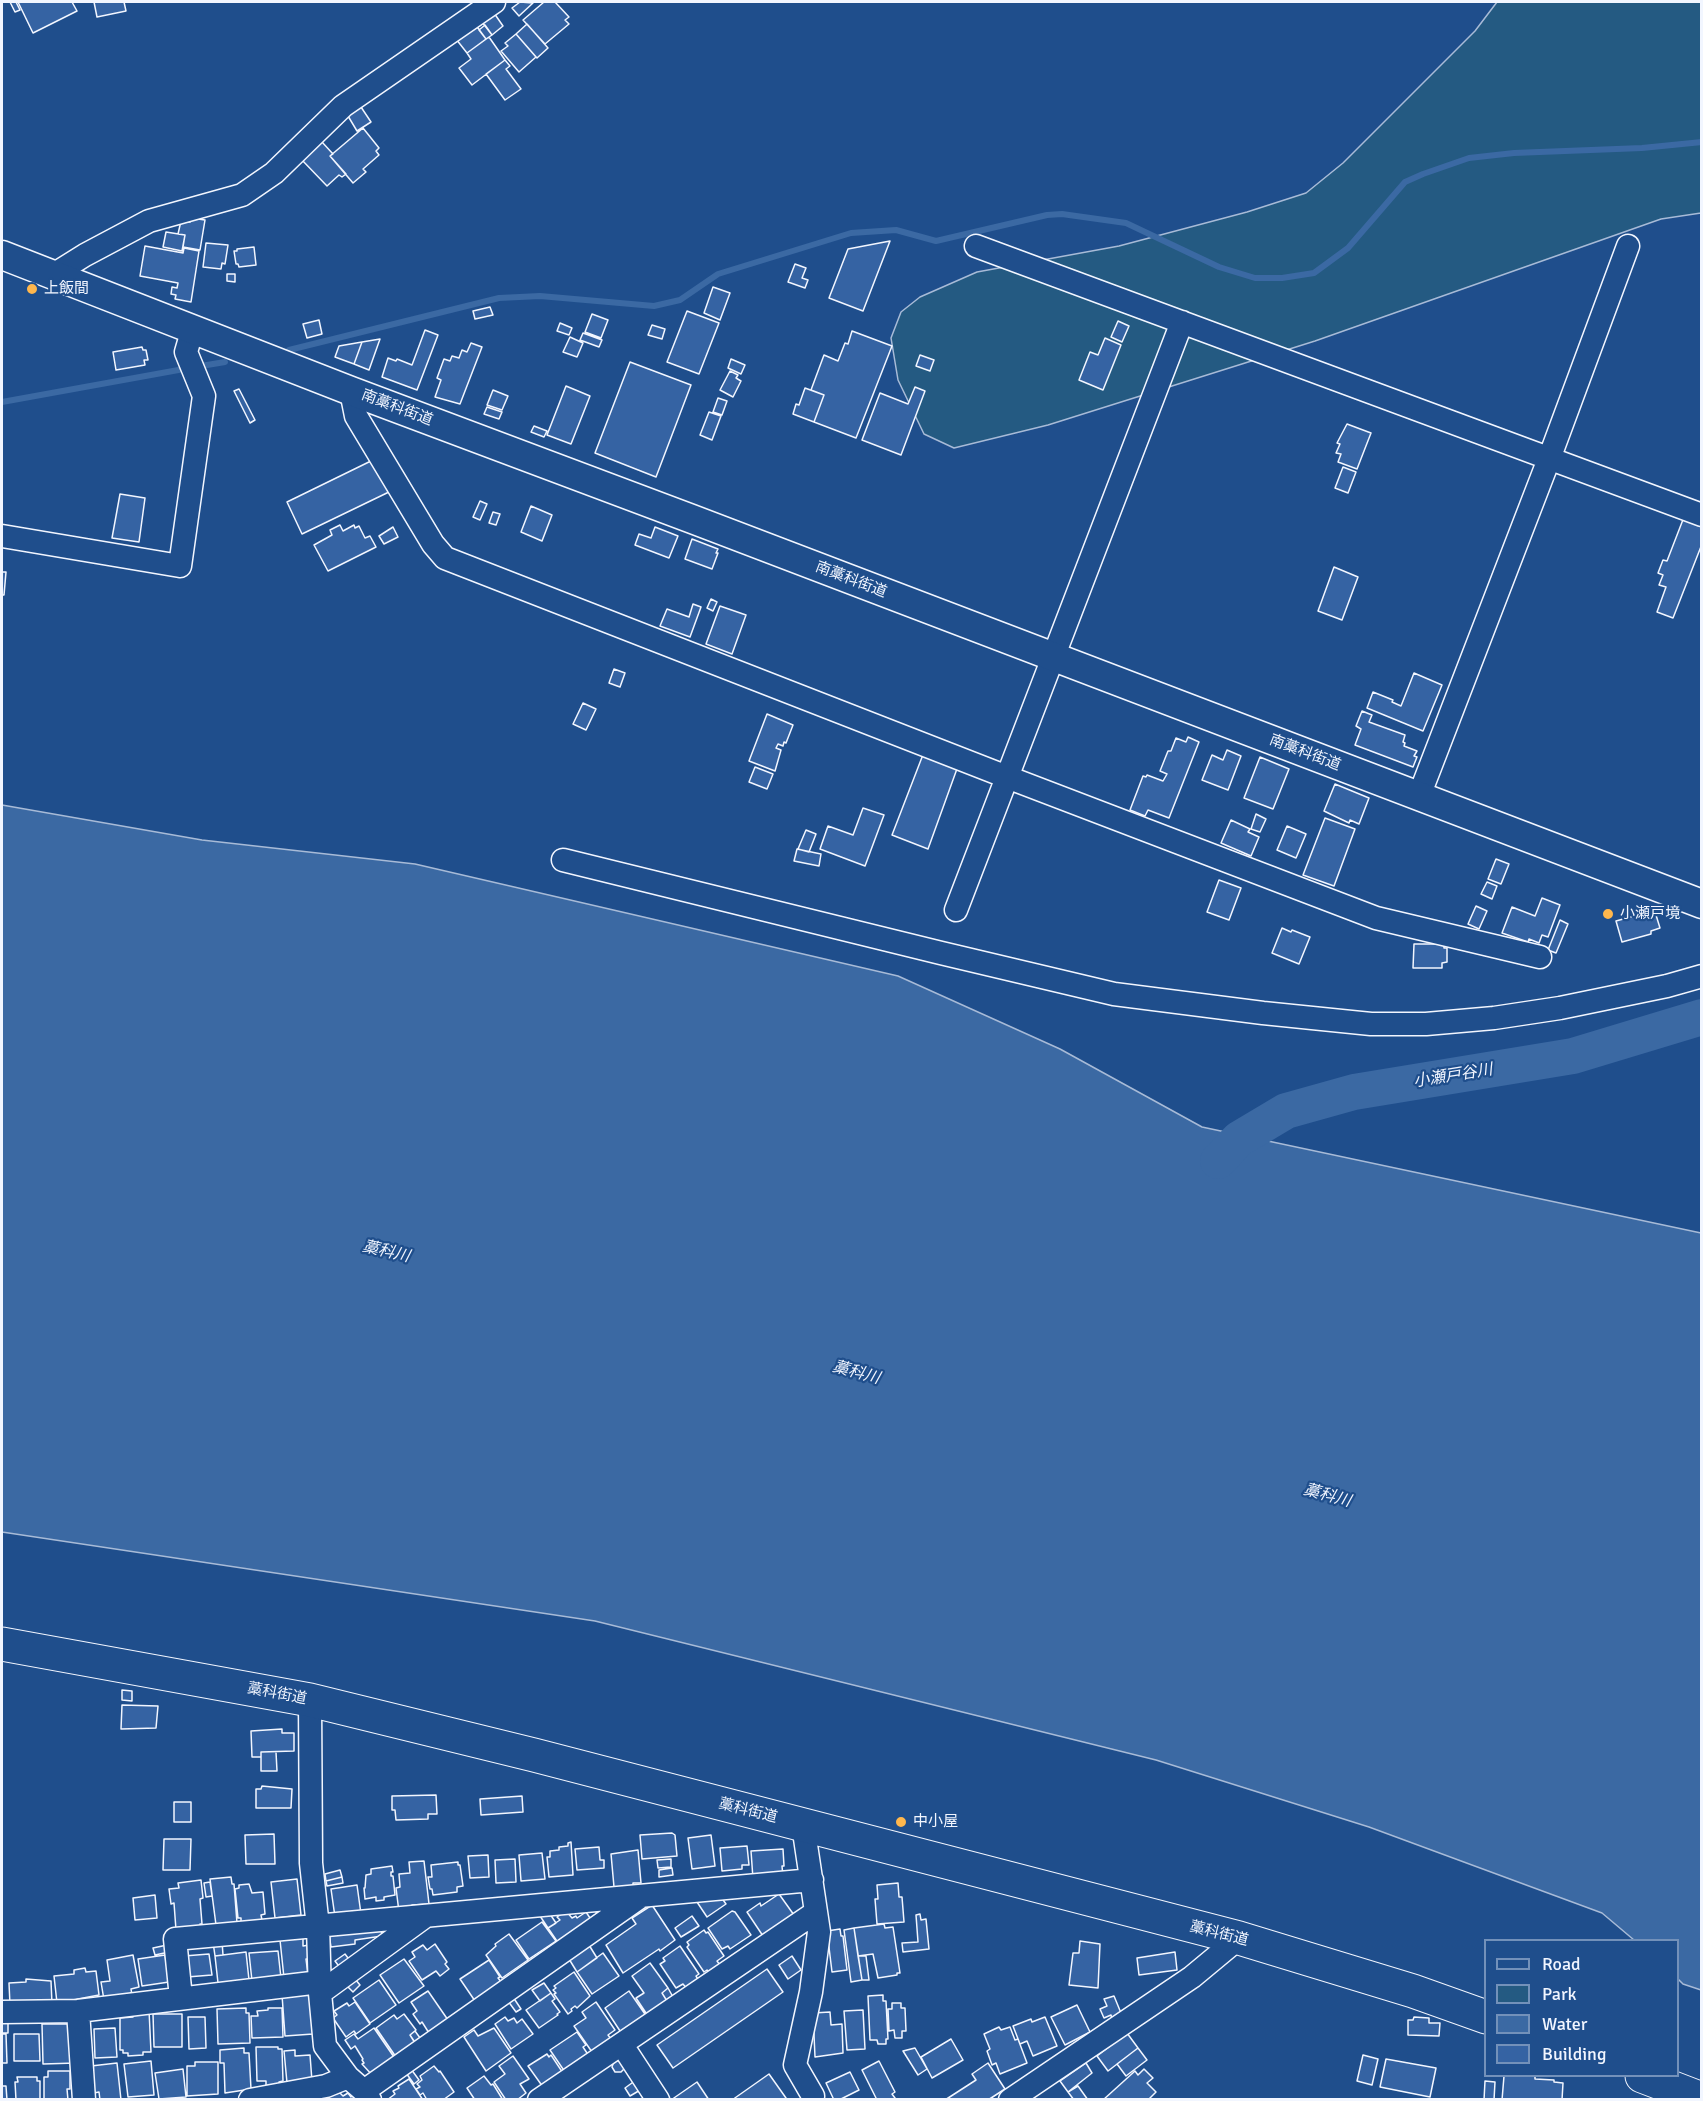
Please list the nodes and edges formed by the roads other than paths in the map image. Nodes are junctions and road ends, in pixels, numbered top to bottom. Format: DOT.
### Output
graph roads {
  1 [pos="494,2"];
  2 [pos="976,246"];
  3 [pos="1628,246"];
  4 [pos="2,255"];
  5 [pos="53,275"];
  6 [pos="1182,321"];
  7 [pos="193,328"];
  8 [pos="351,391"];
  9 [pos="1549,459"];
  10 [pos="1701,515"];
  11 [pos="2,536"];
  12 [pos="1053,657"];
  13 [pos="1007,777"];
  14 [pos="1419,796"];
  15 [pos="563,860"];
  16 [pos="1701,904"];
  17 [pos="956,910"];
  18 [pos="1540,957"];
  19 [pos="1701,976"];
  20 [pos="2,1644"];
  21 [pos="310,1700"];
  22 [pos="803,1825"];
  23 [pos="812,1880"];
  24 [pos="641,1897"];
  25 [pos="816,1911"];
  26 [pos="425,1917"];
  27 [pos="318,1927"];
  28 [pos="1239,1938"];
  29 [pos="320,1987"];
  30 [pos="181,1998"];
  31 [pos="78,2011"];
  32 [pos="2,2012"];
  33 [pos="1484,2017"];
  34 [pos="622,2045"];
  35 [pos="1645,2077"];
  36 [pos="361,2089"];
  37 [pos="816,2098"];
  38 [pos="1701,2099"];
  39 [pos="84,2100"];
  40 [pos="250,2100"];
  41 [pos="539,2100"];
  42 [pos="658,2100"];
  43 [pos="1010,2100"];
  1 -- 5 [label="street"];
  2 -- 6 [label="street"];
  3 -- 9 [label="street"];
  4 -- 5 [label="main road, 南藁科街道"];
  5 -- 7 [label="main road, 南藁科街道"];
  6 -- 9 [label="street"];
  6 -- 12 [label="street"];
  7 -- 8 [label="main road, 南藁科街道"];
  7 -- 11 [label="street"];
  8 -- 12 [label="main road, 南藁科街道"];
  8 -- 13 [label="street"];
  9 -- 10 [label="street"];
  9 -- 14 [label="street"];
  12 -- 13 [label="street"];
  12 -- 14 [label="main road, 南藁科街道"];
  13 -- 17 [label="street"];
  13 -- 18 [label="street"];
  14 -- 16 [label="main road, 南藁科街道"];
  15 -- 19 [label="street"];
  20 -- 21 [label="highway, 藁科街道"];
  21 -- 22 [label="highway, 藁科街道"];
  21 -- 27 [label="street"];
  22 -- 23 [label="street"];
  22 -- 28 [label="highway, 藁科街道"];
  23 -- 24 [label="street"];
  23 -- 25 [label="street"];
  24 -- 26 [label="street"];
  24 -- 36 [label="street"];
  25 -- 34 [label="street"];
  25 -- 37 [label="street"];
  26 -- 27 [label="street"];
  26 -- 29 [label="street"];
  27 -- 29 [label="street"];
  27 -- 30 [label="street"];
  28 -- 33 [label="highway, 藁科街道"];
  28 -- 43 [label="street"];
  29 -- 30 [label="street"];
  29 -- 36 [label="street"];
  30 -- 31 [label="street"];
  31 -- 32 [label="street"];
  31 -- 39 [label="street"];
  34 -- 41 [label="street"];
  34 -- 42 [label="street"];
  35 -- 38 [label="highway"];
  36 -- 40 [label="street"];
}
